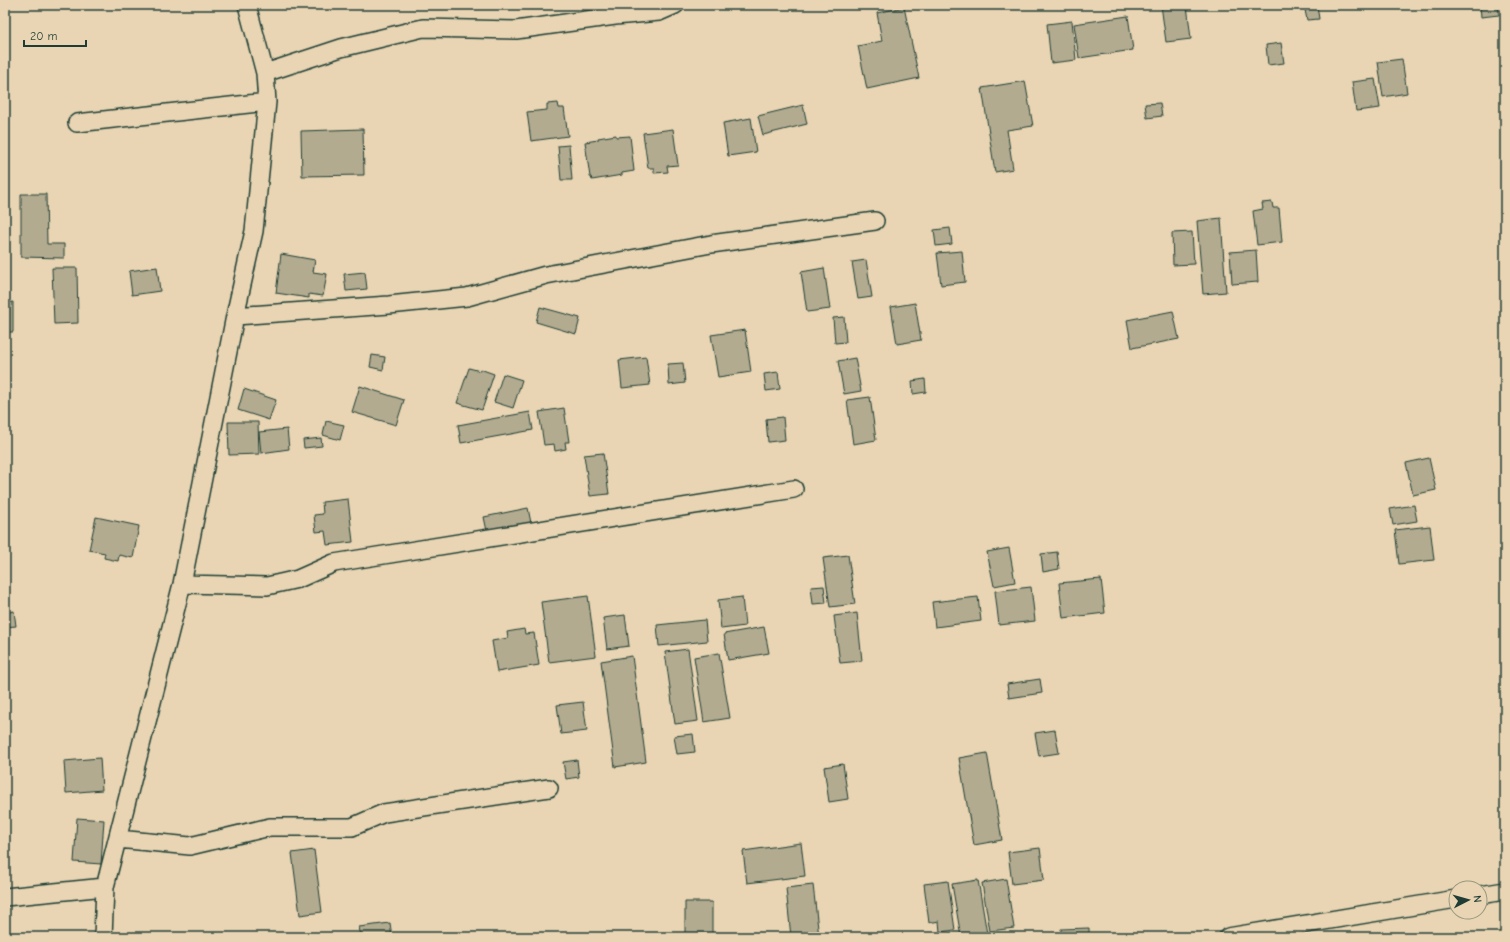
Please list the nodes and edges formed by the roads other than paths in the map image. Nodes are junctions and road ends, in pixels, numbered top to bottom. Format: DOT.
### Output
graph roads {
  1 [pos="247,5"];
  2 [pos="675,5"];
  3 [pos="265,73"];
  4 [pos="267,102"];
  5 [pos="76,123"];
  6 [pos="875,221"];
  7 [pos="235,316"];
  8 [pos="794,489"];
  9 [pos="182,584"];
  10 [pos="549,788"];
  11 [pos="118,839"];
  12 [pos="105,887"];
  13 [pos="1505,891"];
  14 [pos="1488,894"];
  15 [pos="5,897"];
  16 [pos="1448,900"];
  17 [pos="103,937"];
  18 [pos="1228,937"];
  1 -- 3 [label="street"];
  2 -- 3 [label="street"];
  3 -- 4 [label="street"];
  4 -- 5 [label="street"];
  4 -- 7 [label="street"];
  6 -- 7 [label="street"];
  7 -- 9 [label="street"];
  8 -- 9 [label="street"];
  9 -- 11 [label="street"];
  10 -- 11 [label="street"];
  11 -- 12 [label="street"];
  12 -- 15 [label="street"];
  12 -- 17 [label="street"];
  13 -- 14 [label="street"];
  16 -- 18 [label="street"];
}
